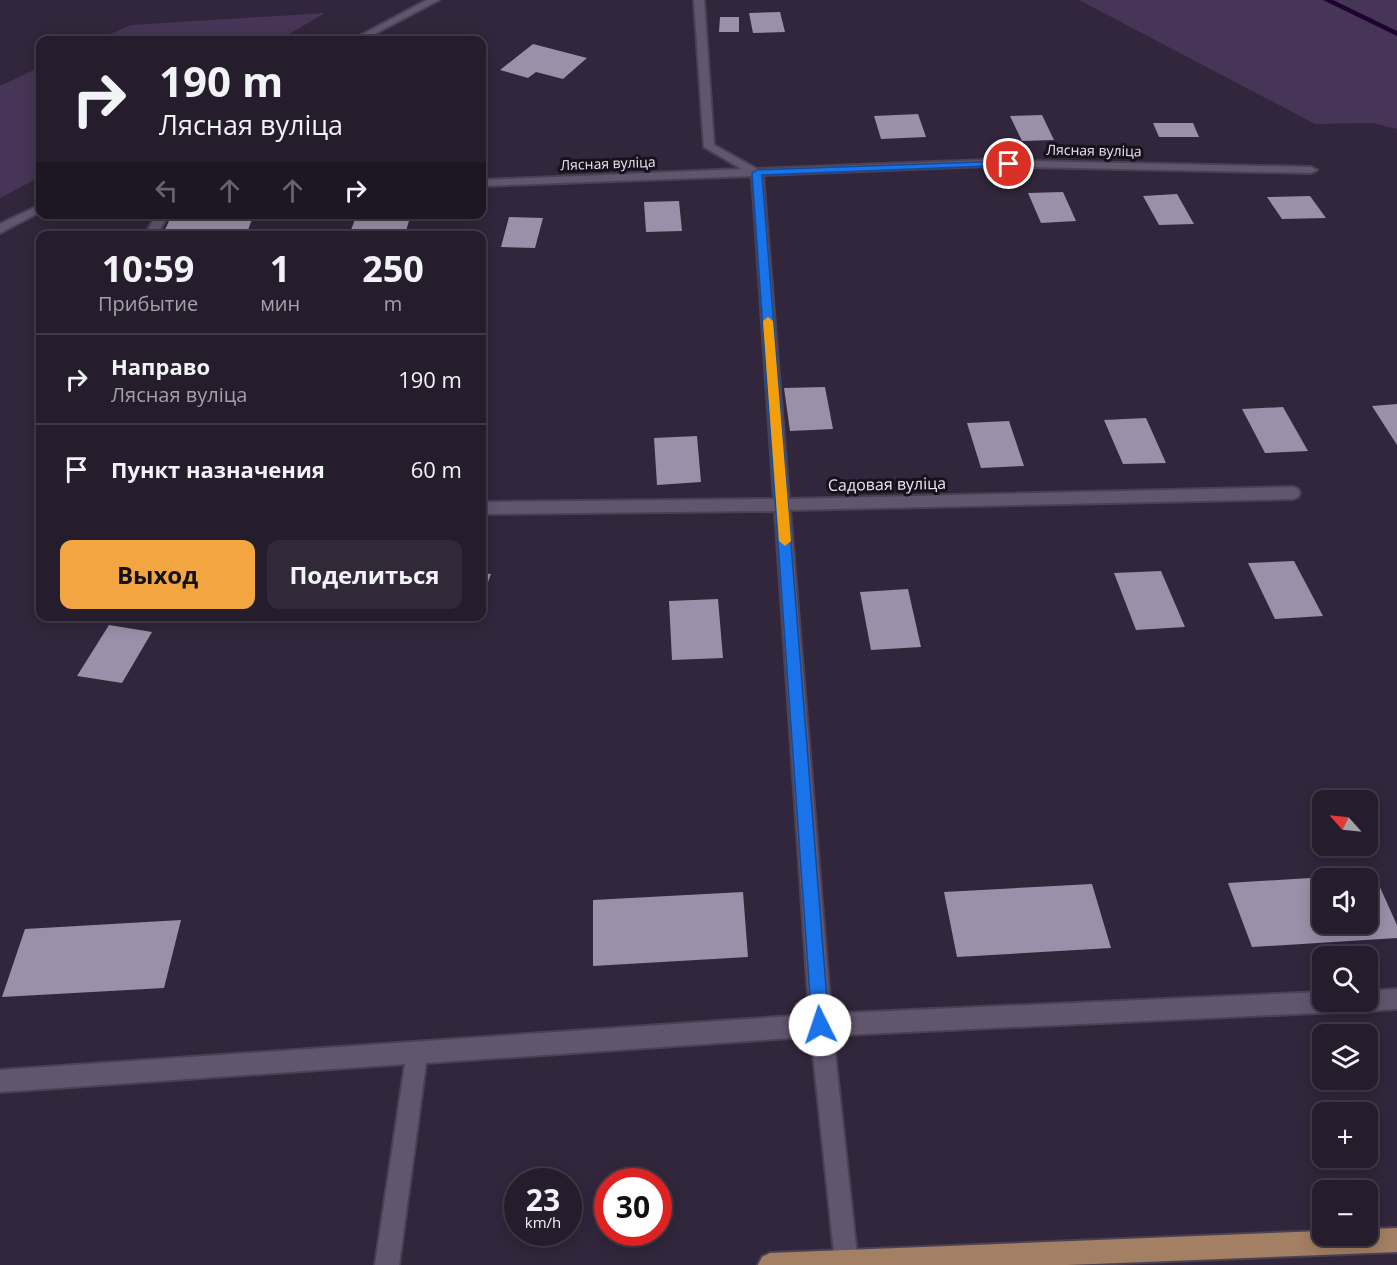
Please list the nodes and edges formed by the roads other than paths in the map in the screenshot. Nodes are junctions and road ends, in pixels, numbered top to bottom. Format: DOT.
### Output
graph roads {
  1 [pos="434,0"];
  2 [pos="699,0"];
  3 [pos="365,36"];
  4 [pos="1311,170"];
  5 [pos="757,173"];
  6 [pos="486,183"];
  7 [pos="36,209"];
  8 [pos="0,229"];
  9 [pos="1293,494"];
  10 [pos="782,505"];
  11 [pos="486,508"];
  12 [pos="1397,999"];
  13 [pos="1378,1000"];
  14 [pos="1312,1003"];
  15 [pos="820,1025"];
  16 [pos="417,1053"];
  17 [pos="0,1081"];
  18 [pos="1397,1240"];
  19 [pos="847,1262"];
  20 [pos="387,1265"];
  21 [pos="770,1265"];
  1 -- 3 [label="street"];
  2 -- 5 [label="street"];
  4 -- 5 [label="street, Лясная вуліца"];
  5 -- 6 [label="street, Лясная вуліца"];
  5 -- 10 [label="street"];
  7 -- 8 [label="street"];
  9 -- 10 [label="street, Садовая вуліца"];
  10 -- 11 [label="street, Садовая вуліца"];
  10 -- 15 [label="street"];
  12 -- 13 [label="street"];
  14 -- 15 [label="street"];
  15 -- 16 [label="street"];
  15 -- 19 [label="street"];
  16 -- 17 [label="street"];
  16 -- 20 [label="street"];
  18 -- 19 [label="main road"];
  19 -- 21 [label="main road"];
}
